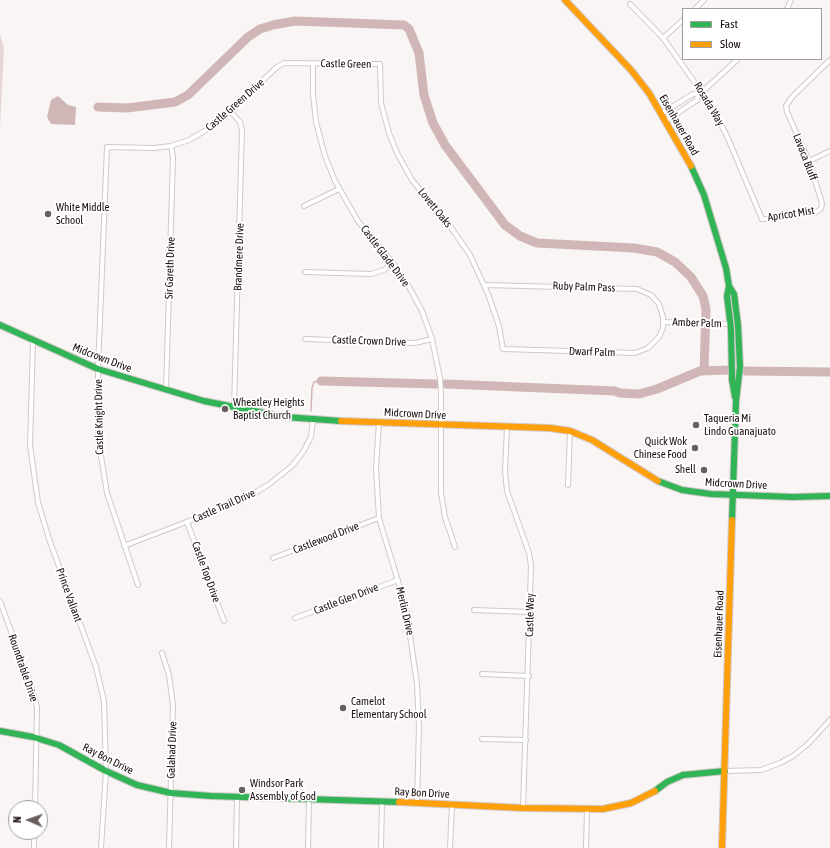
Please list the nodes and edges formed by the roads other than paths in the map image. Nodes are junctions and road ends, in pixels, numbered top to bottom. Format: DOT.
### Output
graph roads {
  1 [pos="565,0"];
  2 [pos="704,0"];
  3 [pos="630,4"];
  4 [pos="695,8"];
  5 [pos="682,21"];
  6 [pos="663,38"];
  7 [pos="737,60"];
  8 [pos="830,60"];
  9 [pos="313,63"];
  10 [pos="380,64"];
  11 [pos="700,93"];
  12 [pos="230,111"];
  13 [pos="662,113"];
  14 [pos="667,120"];
  15 [pos="171,146"];
  16 [pos="107,147"];
  17 [pos="830,151"];
  18 [pos="808,161"];
  19 [pos="339,189"];
  20 [pos="304,206"];
  21 [pos="821,209"];
  22 [pos="762,218"];
  23 [pos="393,263"];
  24 [pos="305,272"];
  25 [pos="485,285"];
  26 [pos="729,286"];
  27 [pos="727,296"];
  28 [pos="664,322"];
  29 [pos="730,324"];
  30 [pos="0,325"];
  31 [pos="738,325"];
  32 [pos="305,339"];
  33 [pos="432,339"];
  34 [pos="33,341"];
  35 [pos="503,349"];
  36 [pos="98,369"];
  37 [pos="740,380"];
  38 [pos="166,391"];
  39 [pos="736,401"];
  40 [pos="234,407"];
  41 [pos="313,420"];
  42 [pos="378,422"];
  43 [pos="442,425"];
  44 [pos="507,428"];
  45 [pos="570,431"];
  46 [pos="568,485"];
  47 [pos="733,495"];
  48 [pos="830,496"];
  49 [pos="379,518"];
  50 [pos="187,522"];
  51 [pos="124,546"];
  52 [pos="455,547"];
  53 [pos="273,558"];
  54 [pos="398,580"];
  55 [pos="138,585"];
  56 [pos="0,602"];
  57 [pos="474,610"];
  58 [pos="530,612"];
  59 [pos="295,618"];
  60 [pos="224,621"];
  61 [pos="162,653"];
  62 [pos="482,674"];
  63 [pos="528,676"];
  64 [pos="830,720"];
  65 [pos="0,732"];
  66 [pos="37,738"];
  67 [pos="482,739"];
  68 [pos="526,740"];
  69 [pos="106,771"];
  70 [pos="725,771"];
  71 [pos="171,793"];
  72 [pos="238,797"];
  73 [pos="309,798"];
  74 [pos="35,800"];
  75 [pos="382,801"];
  76 [pos="417,802"];
  77 [pos="452,804"];
  78 [pos="523,808"];
  79 [pos="587,808"];
  80 [pos="101,848"];
  81 [pos="169,848"];
  82 [pos="236,848"];
  83 [pos="308,848"];
  84 [pos="381,848"];
  85 [pos="450,848"];
  86 [pos="586,848"];
  87 [pos="722,848"];
  1 -- 13 [label="street, Eisenhauer Road"];
  2 -- 4 [label="street"];
  3 -- 6 [label="street, Rosada Way"];
  5 -- 6 [label="street"];
  6 -- 11 [label="street, Rosada Way"];
  7 -- 11 [label="street"];
  8 -- 18 [label="street, Lavaca Bluff"];
  9 -- 10 [label="street, Castle Green"];
  9 -- 12 [label="street, Castle Green Drive"];
  9 -- 19 [label="street, Castle Glade Drive"];
  10 -- 25 [label="street, Lovett Oaks"];
  11 -- 13 [label="street"];
  11 -- 14 [label="street"];
  11 -- 22 [label="street, Rosada Way"];
  12 -- 15 [label="street, Castle Green Drive"];
  12 -- 40 [label="street, Brandmere Drive"];
  13 -- 14 [label="street, Eisenhauer Road"];
  14 -- 26 [label="street, Eisenhauer Road"];
  15 -- 16 [label="street, Castle Green Drive"];
  15 -- 38 [label="street, Sir Gareth Drive"];
  16 -- 36 [label="street, Castle Knight Drive"];
  17 -- 18 [label="street"];
  18 -- 21 [label="street, Lavaca Bluff"];
  19 -- 20 [label="street"];
  19 -- 23 [label="street, Castle Glade Drive"];
  21 -- 22 [label="street, Apricot Mist"];
  23 -- 24 [label="street"];
  23 -- 33 [label="street, Castle Glade Drive"];
  25 -- 28 [label="street, Ruby Palm Pass"];
  25 -- 35 [label="street, Lovett Oaks"];
  26 -- 27 [label="street, Eisenhauer Road"];
  26 -- 31 [label="street, Eisenhauer Road"];
  27 -- 29 [label="street, Eisenhauer Road"];
  27 -- 31 [label="street"];
  28 -- 29 [label="street, Amber Palm"];
  28 -- 35 [label="street, Dwarf Palm"];
  29 -- 37 [label="street"];
  29 -- 39 [label="street, Eisenhauer Road"];
  30 -- 34 [label="street, Midcrown Drive"];
  31 -- 37 [label="street, Eisenhauer Road"];
  32 -- 33 [label="street, Castle Crown Drive"];
  33 -- 43 [label="street, Castle Glade Drive"];
  34 -- 36 [label="street, Midcrown Drive"];
  34 -- 69 [label="street, Prince Valiant"];
  36 -- 38 [label="street, Midcrown Drive"];
  36 -- 51 [label="street, Castle Knight Drive"];
  37 -- 39 [label="street, Eisenhauer Road"];
  38 -- 40 [label="street, Midcrown Drive"];
  39 -- 47 [label="street, Eisenhauer Road"];
  40 -- 41 [label="street, Midcrown Drive"];
  41 -- 42 [label="street, Midcrown Drive"];
  41 -- 50 [label="street, Castle Trail Drive"];
  42 -- 43 [label="street, Midcrown Drive"];
  42 -- 49 [label="street, Merlin Drive"];
  43 -- 44 [label="street, Midcrown Drive"];
  43 -- 52 [label="street, Castle Glade Drive"];
  44 -- 45 [label="street, Midcrown Drive"];
  44 -- 58 [label="street, Castle Way"];
  45 -- 46 [label="street"];
  45 -- 47 [label="street, Midcrown Drive"];
  47 -- 48 [label="street, Midcrown Drive"];
  47 -- 70 [label="street, Eisenhauer Road"];
  49 -- 53 [label="street, Castlewood Drive"];
  49 -- 54 [label="street, Merlin Drive"];
  50 -- 51 [label="street, Castle Trail Drive"];
  50 -- 60 [label="street, Castle Top Drive"];
  51 -- 55 [label="street, Castle Knight Drive"];
  54 -- 59 [label="street, Castle Glen Drive"];
  54 -- 76 [label="street, Merlin Drive"];
  56 -- 66 [label="street, Roundtable Drive"];
  57 -- 58 [label="street"];
  58 -- 63 [label="street, Castle Way"];
  61 -- 71 [label="street, Galahad Drive"];
  62 -- 63 [label="street"];
  63 -- 68 [label="street, Castle Way"];
  64 -- 70 [label="street, Ray Bon Drive"];
  65 -- 66 [label="street, Ray Bon Drive"];
  66 -- 69 [label="street, Ray Bon Drive"];
  66 -- 74 [label="street, Roundtable Drive"];
  67 -- 68 [label="street"];
  68 -- 78 [label="street, Castle Way"];
  69 -- 71 [label="street, Ray Bon Drive"];
  69 -- 80 [label="street, Prince Valiant"];
  70 -- 79 [label="street, Ray Bon Drive"];
  70 -- 87 [label="street, Eisenhauer Road"];
  71 -- 72 [label="street, Ray Bon Drive"];
  71 -- 81 [label="street, Galahad Drive"];
  72 -- 73 [label="street, Ray Bon Drive"];
  72 -- 82 [label="street"];
  73 -- 75 [label="street, Ray Bon Drive"];
  73 -- 83 [label="street"];
  75 -- 76 [label="street, Ray Bon Drive"];
  75 -- 84 [label="street"];
  76 -- 77 [label="street, Ray Bon Drive"];
  77 -- 78 [label="street, Ray Bon Drive"];
  77 -- 85 [label="street"];
  78 -- 79 [label="street, Ray Bon Drive"];
  79 -- 86 [label="street"];
}
